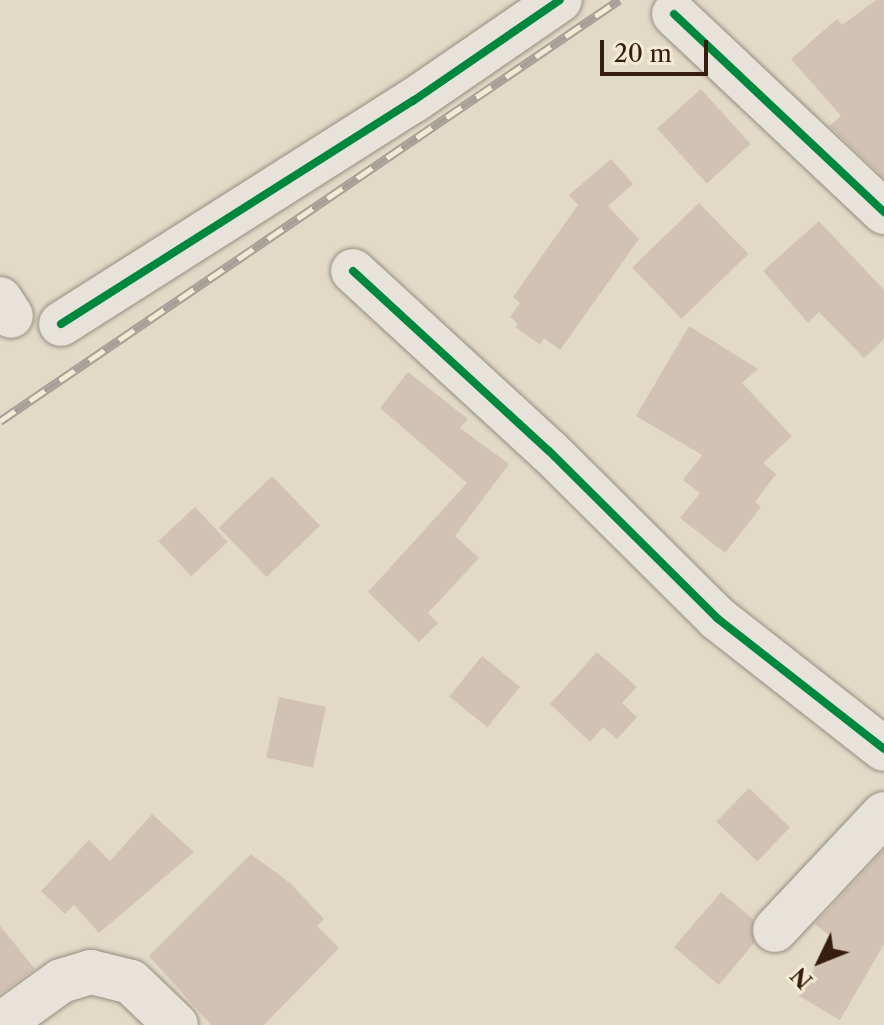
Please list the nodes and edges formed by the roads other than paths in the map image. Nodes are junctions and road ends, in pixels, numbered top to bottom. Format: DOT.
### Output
graph roads {
  1 [pos="560,0"];
  2 [pos="674,14"];
  3 [pos="884,212"];
  4 [pos="353,271"];
  5 [pos="61,324"];
  6 [pos="884,749"];
  7 [pos="884,814"];
  8 [pos="775,930"];
  9 [pos="0,1025"];
  10 [pos="176,1025"];
  1 -- 5 [label="street"];
  2 -- 3 [label="street"];
  4 -- 6 [label="street"];
  7 -- 8 [label="street"];
  9 -- 10 [label="street"];
}
